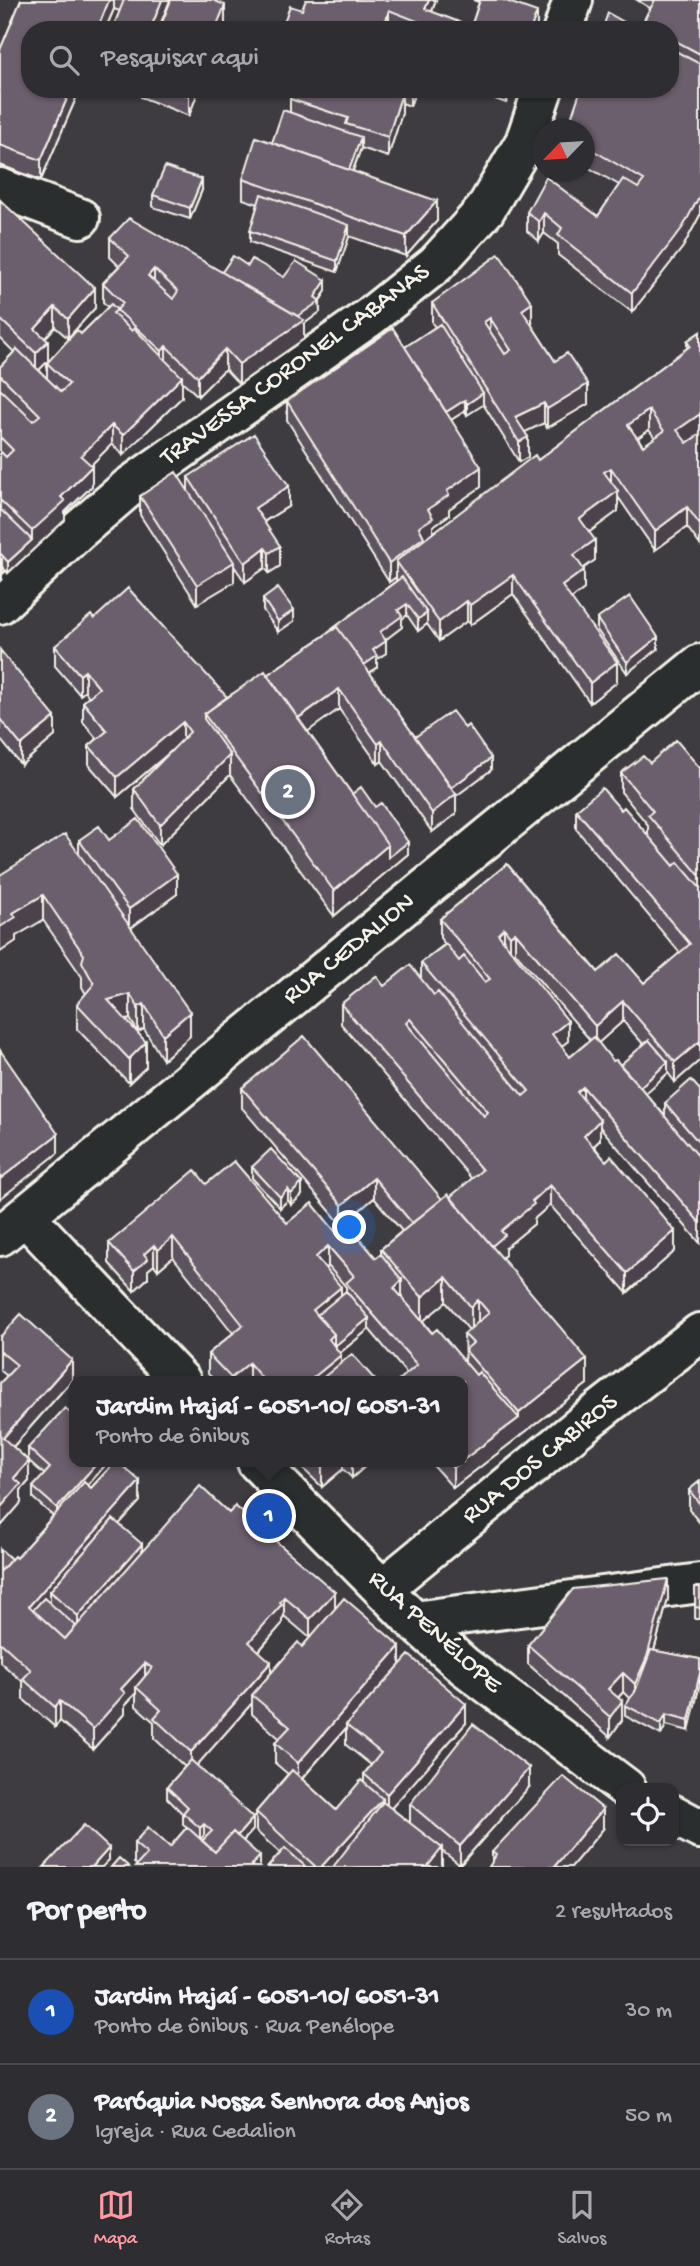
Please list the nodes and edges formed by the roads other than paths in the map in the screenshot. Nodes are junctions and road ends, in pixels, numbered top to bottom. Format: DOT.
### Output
graph roads {
  1 [pos="573,0"];
  2 [pos="566,21"];
  3 [pos="540,98"];
  4 [pos="0,188"];
  5 [pos="80,218"];
  6 [pos="0,604"];
  7 [pos="700,664"];
  8 [pos="13,1226"];
  9 [pos="700,1333"];
  10 [pos="176,1376"];
  11 [pos="262,1467"];
  12 [pos="700,1583"];
  13 [pos="383,1588"];
  14 [pos="414,1621"];
  15 [pos="619,1783"];
  16 [pos="679,1818"];
  17 [pos="700,1829"];
  1 -- 2 [label="street"];
  3 -- 6 [label="street, TRAVESSA CORONEL CABANAS"];
  4 -- 5 [label="street"];
  7 -- 8 [label="street, RUA CEDALION"];
  8 -- 10 [label="street"];
  9 -- 13 [label="street, RUA DOS CABIROS"];
  11 -- 13 [label="street, RUA PENÉLOPE"];
  12 -- 14 [label="street"];
  13 -- 14 [label="street, RUA PENÉLOPE"];
  14 -- 15 [label="street, RUA PENÉLOPE"];
  16 -- 17 [label="street"];
}
